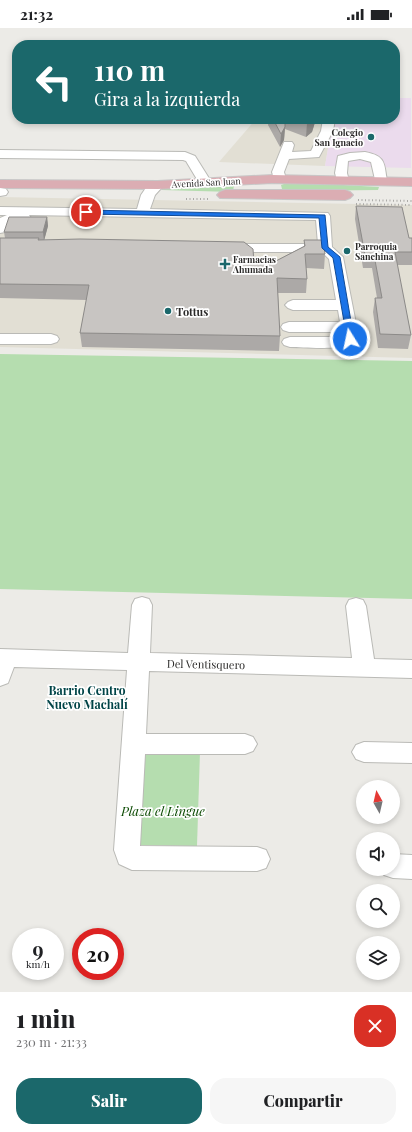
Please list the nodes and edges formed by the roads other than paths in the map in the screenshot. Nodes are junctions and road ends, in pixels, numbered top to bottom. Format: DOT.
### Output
graph roads {
  1 [pos="328,124"];
  2 [pos="0,154"];
  3 [pos="280,179"];
  4 [pos="316,179"];
  5 [pos="343,181"];
  6 [pos="380,181"];
  7 [pos="412,182"];
  8 [pos="206,183"];
  9 [pos="0,190"];
  10 [pos="153,190"];
  11 [pos="259,195"];
  12 [pos="307,195"];
  13 [pos="412,196"];
  14 [pos="0,211"];
  15 [pos="142,213"];
  16 [pos="259,214"];
  17 [pos="55,218"];
  18 [pos="0,229"];
  19 [pos="214,248"];
  20 [pos="325,248"];
  21 [pos="293,305"];
  22 [pos="344,305"];
  23 [pos="289,334"];
  24 [pos="0,339"];
  25 [pos="51,339"];
  26 [pos="142,605"];
  27 [pos="356,606"];
  28 [pos="138,663"];
  29 [pos="2,664"];
  30 [pos="364,668"];
  31 [pos="412,669"];
  32 [pos="134,744"];
  33 [pos="245,744"];
  34 [pos="364,752"];
  35 [pos="412,753"];
  36 [pos="257,859"];
  37 [pos="400,866"];
  38 [pos="412,867"];
  1 -- 3 [label="street"];
  2 -- 8 [label="street"];
  3 -- 4 [label="main road, Avenida San Juan"];
  3 -- 8 [label="main road, Avenida San Juan"];
  4 -- 5 [label="main road, Avenida San Juan"];
  4 -- 12 [label="main road"];
  5 -- 6 [label="main road, Avenida San Juan"];
  5 -- 6 [label="street"];
  6 -- 7 [label="main road, Avenida San Juan"];
  8 -- 10 [label="main road, Avenida San Juan"];
  9 -- 10 [label="main road, Avenida San Juan"];
  10 -- 11 [label="main road, Avenida San Juan"];
  10 -- 15 [label="street"];
  11 -- 12 [label="main road, Avenida San Juan"];
  11 -- 16 [label="street"];
  12 -- 13 [label="main road, Avenida San Juan"];
  14 -- 15 [label="street"];
  15 -- 16 [label="street"];
  16 -- 20 [label="street"];
  17 -- 18 [label="street"];
  19 -- 20 [label="street"];
  20 -- 22 [label="street"];
  21 -- 22 [label="street"];
  22 -- 23 [label="street"];
  24 -- 25 [label="street"];
  26 -- 28 [label="street"];
  27 -- 30 [label="street"];
  28 -- 29 [label="street, Del Ventisquero"];
  28 -- 30 [label="street, Del Ventisquero"];
  28 -- 32 [label="street"];
  30 -- 31 [label="street, Del Ventisquero"];
  32 -- 33 [label="street"];
  32 -- 36 [label="street"];
  34 -- 35 [label="street"];
  37 -- 38 [label="street"];
}
